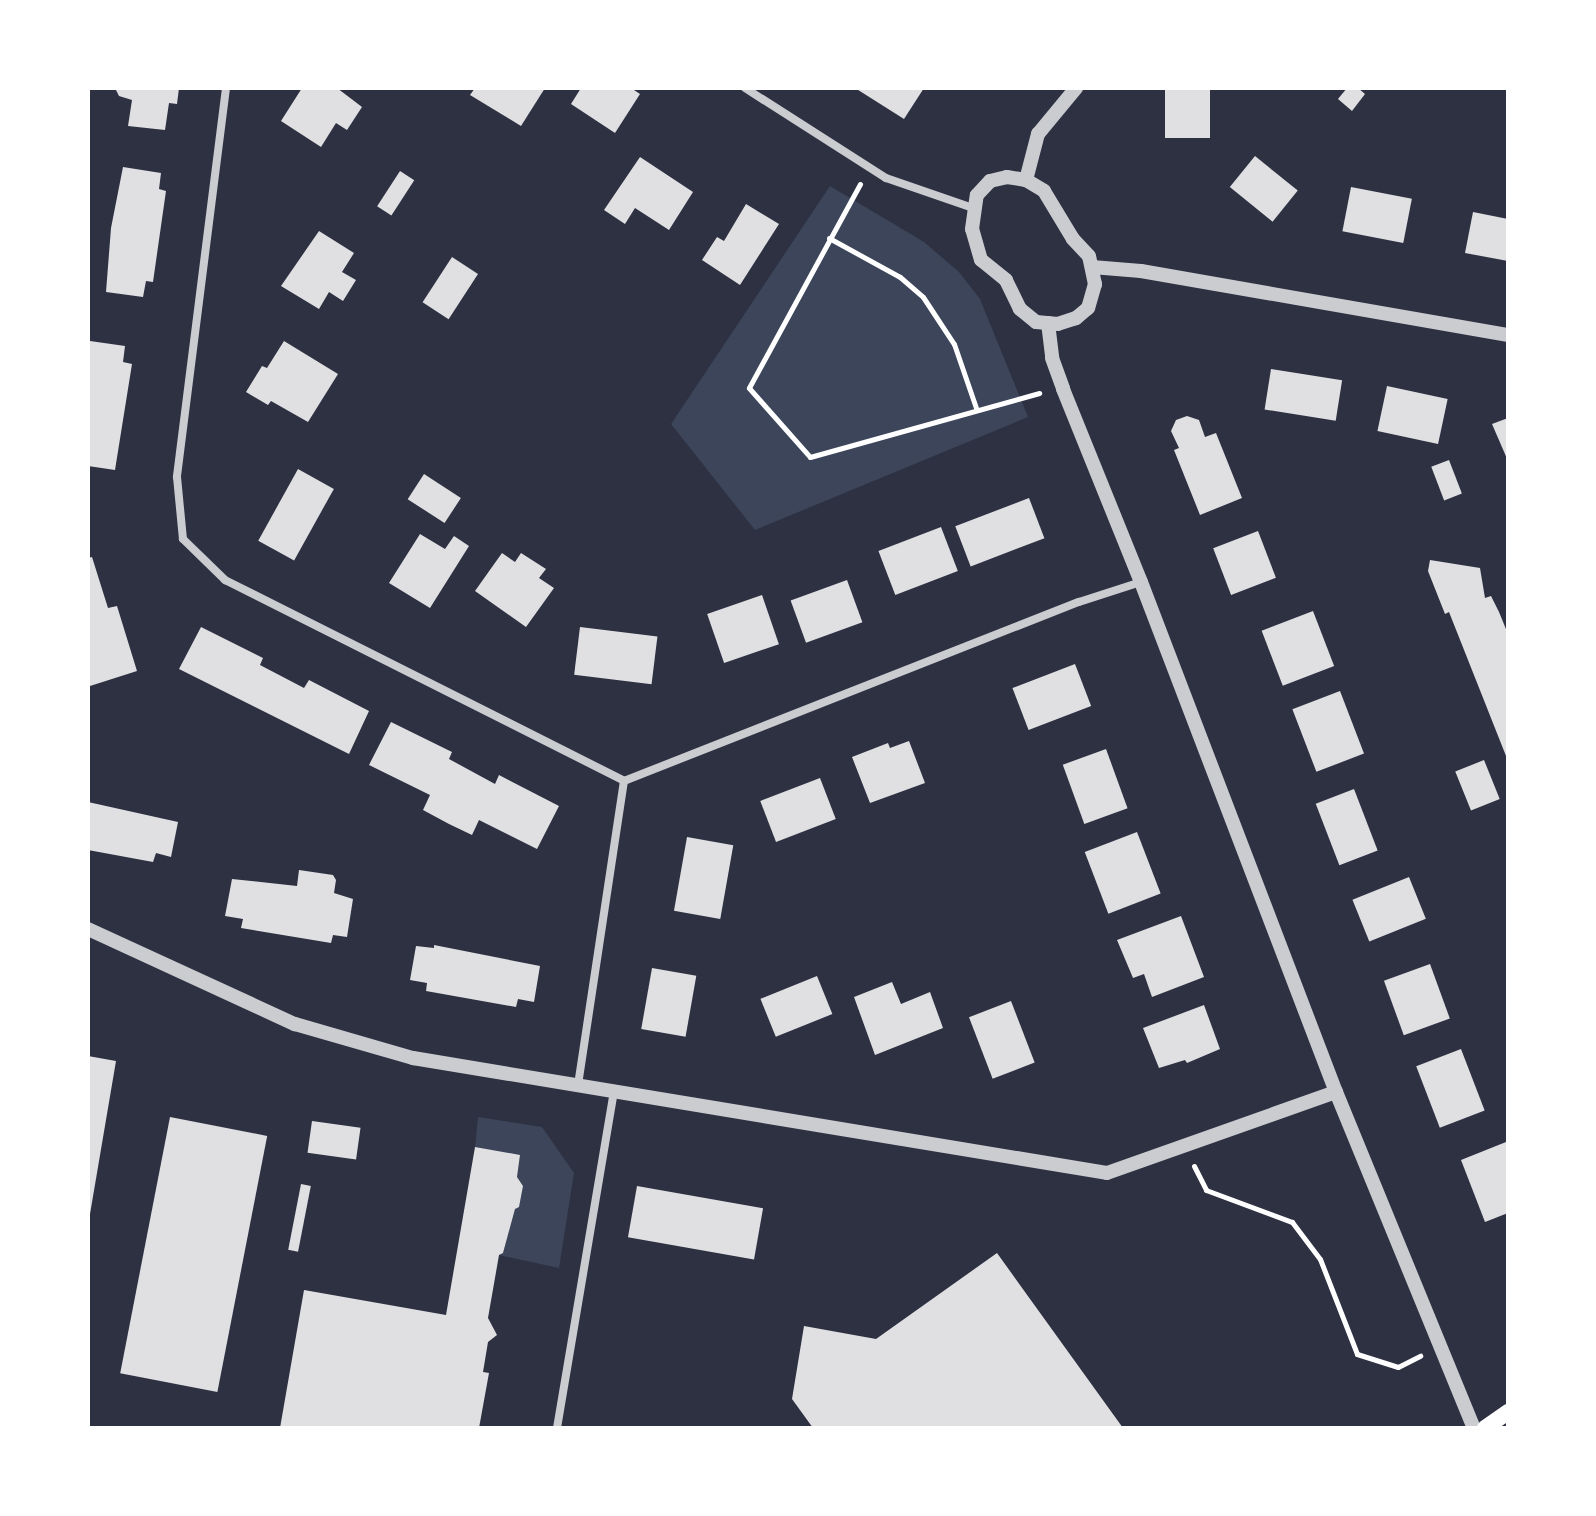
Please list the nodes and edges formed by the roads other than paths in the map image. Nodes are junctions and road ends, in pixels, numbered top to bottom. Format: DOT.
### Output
graph roads {
  1 [pos="226,88"];
  2 [pos="745,88"];
  3 [pos="1076,88"];
  4 [pos="1026,180"];
  5 [pos="973,208"];
  6 [pos="1092,267"];
  7 [pos="1048,323"];
  8 [pos="1508,335"];
  9 [pos="1141,582"];
  10 [pos="624,781"];
  11 [pos="88,929"];
  12 [pos="578,1085"];
  13 [pos="614,1091"];
  14 [pos="1336,1092"];
  15 [pos="1508,1412"];
  16 [pos="557,1428"];
  17 [pos="1474,1428"];
  18 [pos="1485,1428"];
  1 -- 10 [label="street"];
  2 -- 5 [label="street"];
  3 -- 4 [label="street"];
  4 -- 5 [label="street"];
  4 -- 6 [label="street"];
  5 -- 7 [label="street"];
  6 -- 7 [label="street"];
  6 -- 8 [label="street"];
  7 -- 9 [label="street"];
  9 -- 10 [label="street"];
  9 -- 14 [label="street"];
  10 -- 12 [label="street"];
  11 -- 12 [label="street"];
  12 -- 13 [label="street"];
  13 -- 14 [label="street"];
  13 -- 16 [label="street"];
  14 -- 17 [label="street"];
  15 -- 18 [label="main road"];
}
